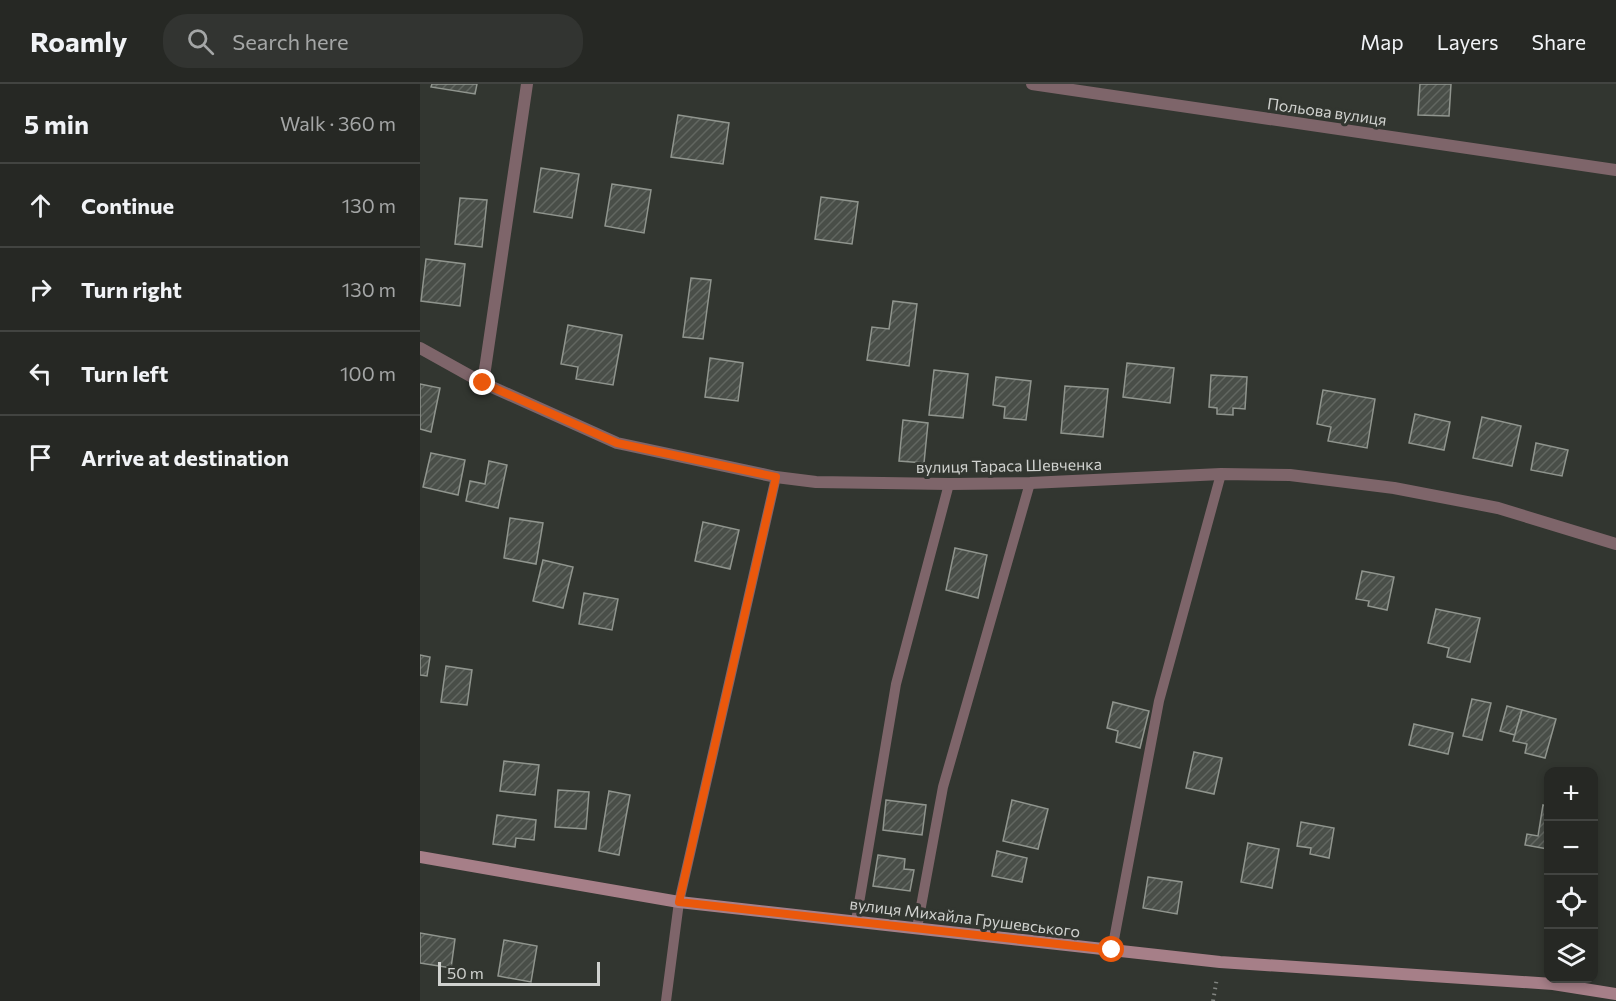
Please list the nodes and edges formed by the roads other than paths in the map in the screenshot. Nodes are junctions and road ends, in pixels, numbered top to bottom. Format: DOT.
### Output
graph roads {
  1 [pos="527,84"];
  2 [pos="1032,84"];
  3 [pos="1616,170"];
  4 [pos="420,348"];
  5 [pos="483,383"];
  6 [pos="1221,474"];
  7 [pos="776,477"];
  8 [pos="1030,483"];
  9 [pos="949,484"];
  10 [pos="1616,544"];
  11 [pos="420,857"];
  12 [pos="679,902"];
  13 [pos="856,921"];
  14 [pos="917,928"];
  15 [pos="1112,950"];
  16 [pos="1616,994"];
  17 [pos="666,1001"];
  1 -- 5 [label="street"];
  2 -- 3 [label="street, Польова вулиця"];
  4 -- 5 [label="street, вулиця Тараса Шевченка"];
  5 -- 7 [label="street, вулиця Тараса Шевченка"];
  6 -- 8 [label="street, вулиця Тараса Шевченка"];
  6 -- 10 [label="street, вулиця Тараса Шевченка"];
  6 -- 15 [label="lane"];
  7 -- 9 [label="street, вулиця Тараса Шевченка"];
  7 -- 12 [label="lane"];
  8 -- 9 [label="street, вулиця Тараса Шевченка"];
  8 -- 14 [label="lane"];
  9 -- 13 [label="lane"];
  11 -- 12 [label="street, вулиця Михайла Грушевського"];
  12 -- 13 [label="street, вулиця Михайла Грушевського"];
  12 -- 17 [label="lane"];
  13 -- 14 [label="street, вулиця Михайла Грушевського"];
  14 -- 15 [label="street, вулиця Михайла Грушевського"];
  15 -- 16 [label="street, вулиця Михайла Грушевського"];
}
